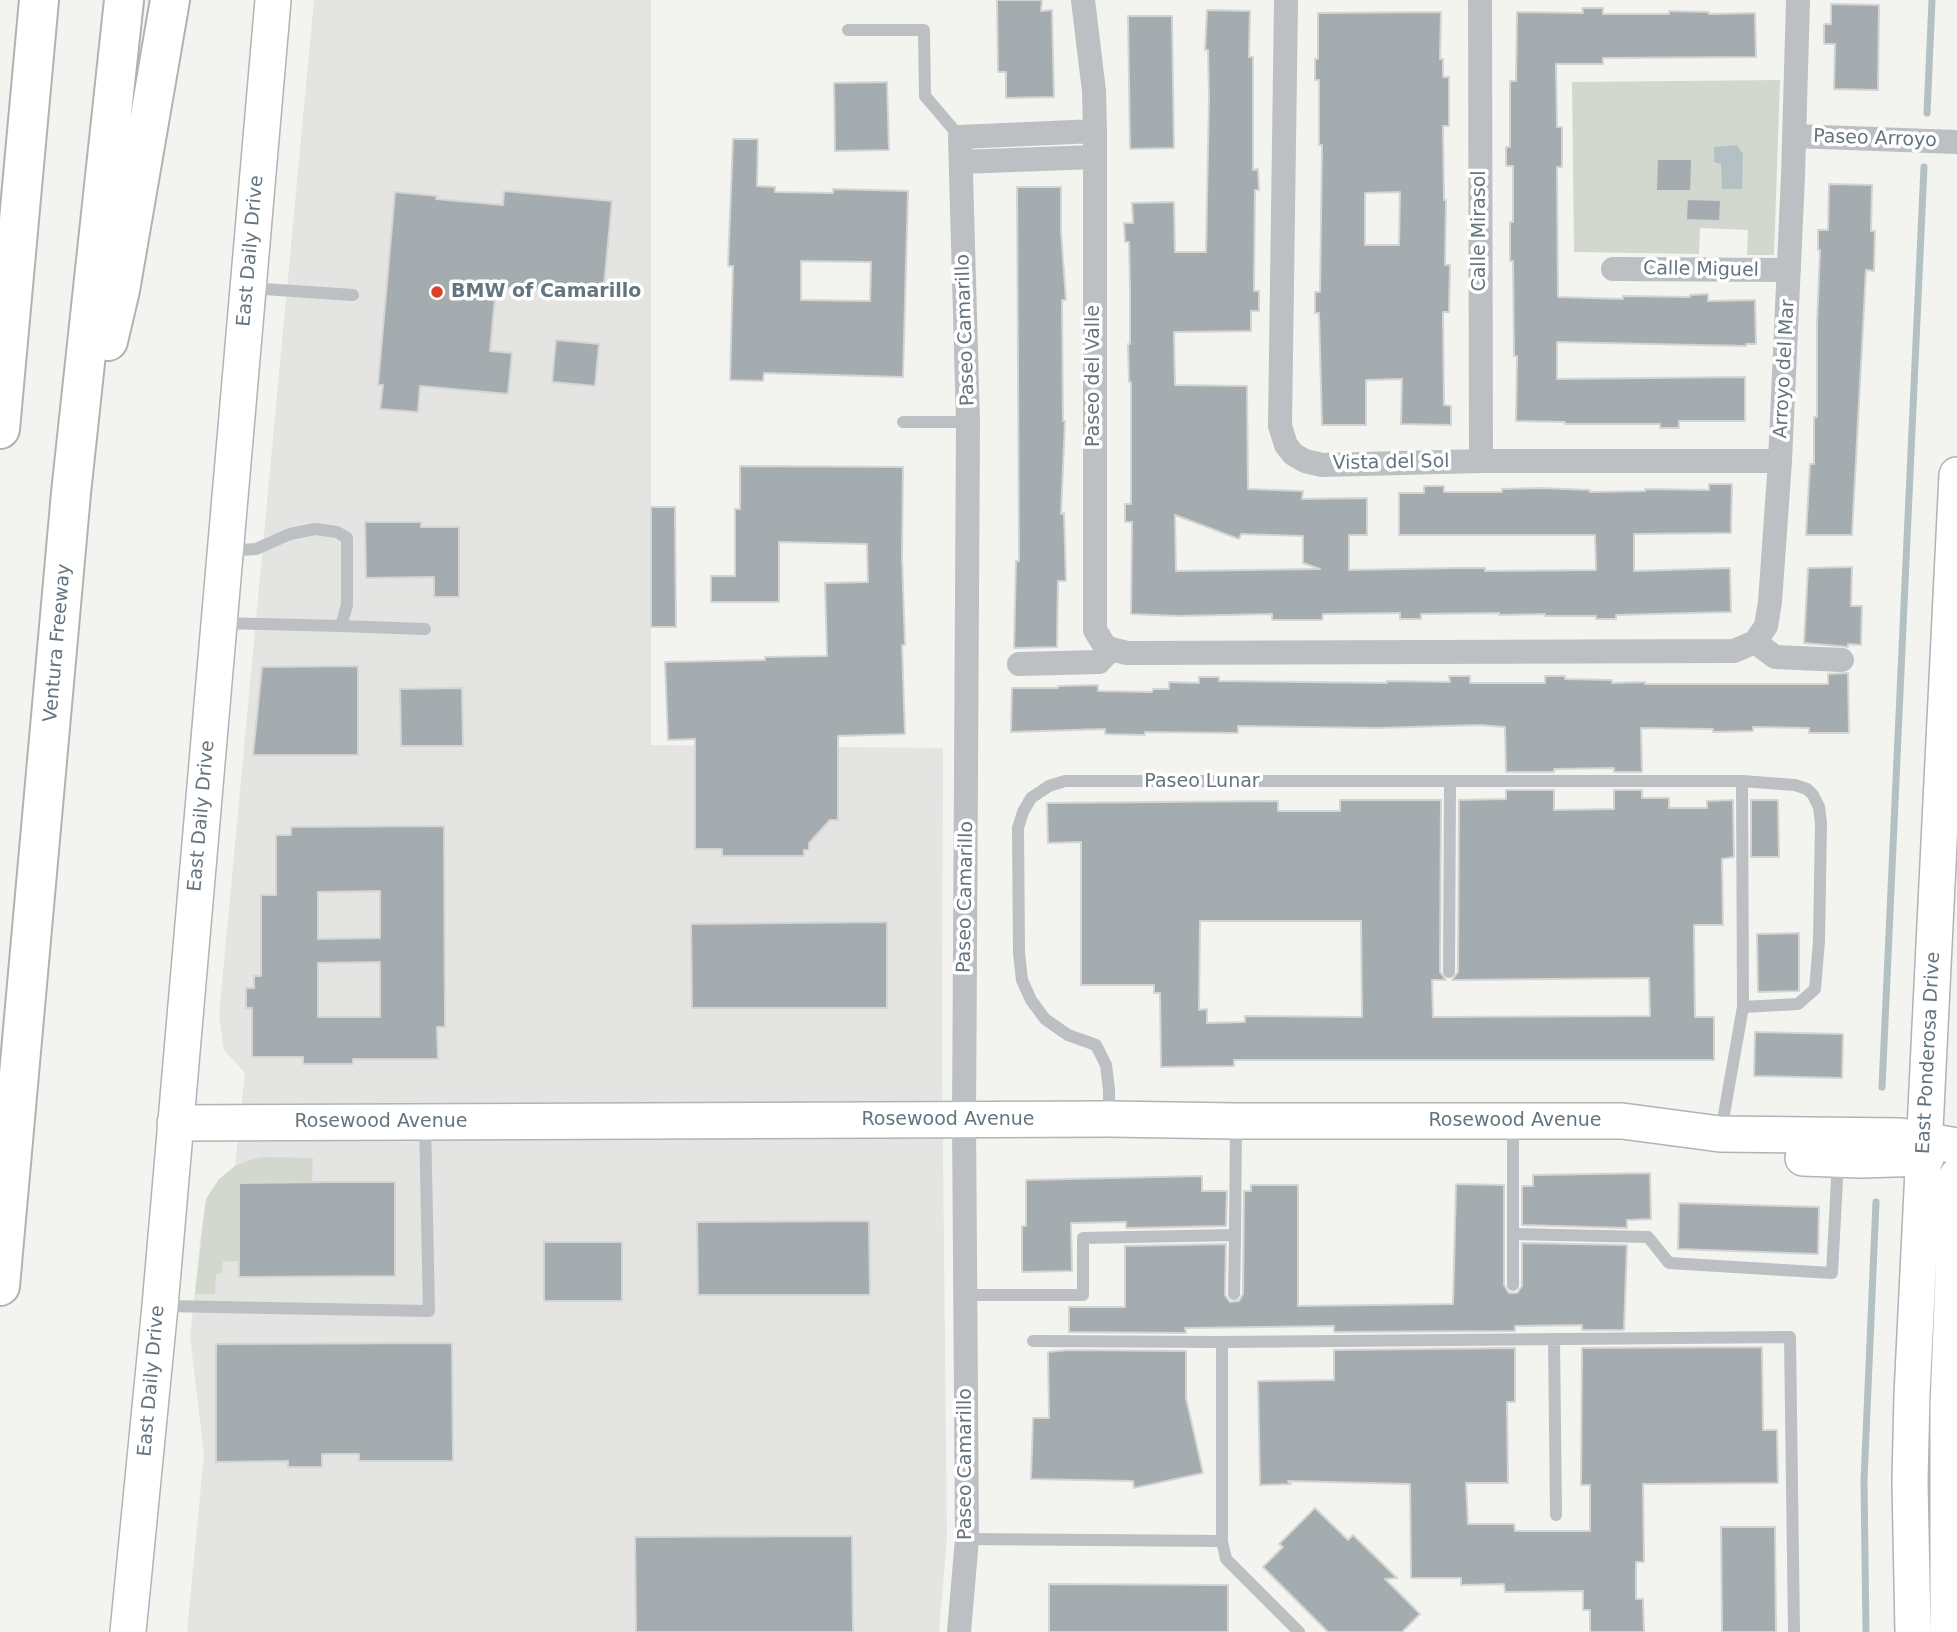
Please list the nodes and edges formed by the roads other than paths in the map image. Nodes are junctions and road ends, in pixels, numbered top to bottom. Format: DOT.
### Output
graph roads {
  1 [pos="39,0"];
  2 [pos="124,0"];
  3 [pos="170,0"];
  4 [pos="273,0"];
  5 [pos="1083,0"];
  6 [pos="1286,0"];
  7 [pos="1480,0"];
  8 [pos="1798,0"];
  9 [pos="848,30"];
  10 [pos="1094,131"];
  11 [pos="1794,136"];
  12 [pos="960,137"];
  13 [pos="1957,142"];
  14 [pos="1094,157"];
  15 [pos="961,162"];
  16 [pos="1614,269"];
  17 [pos="1789,270"];
  18 [pos="248,288"];
  19 [pos="353,295"];
  20 [pos="903,422"];
  21 [pos="968,422"];
  22 [pos="0,429"];
  23 [pos="1481,461"];
  24 [pos="1780,461"];
  25 [pos="1957,475"];
  26 [pos="71,493"];
  27 [pos="226,551"];
  28 [pos="219,623"];
  29 [pos="341,626"];
  30 [pos="425,629"];
  31 [pos="1755,642"];
  32 [pos="1111,649"];
  33 [pos="1842,660"];
  34 [pos="1019,664"];
  35 [pos="1742,781"];
  36 [pos="1450,782"];
  37 [pos="1450,972"];
  38 [pos="1743,1007"];
  39 [pos="964,1119"];
  40 [pos="1109,1119"];
  41 [pos="1513,1120"];
  42 [pos="425,1122"];
  43 [pos="1236,1122"];
  44 [pos="175,1123"];
  45 [pos="1720,1134"];
  46 [pos="1940,1148"];
  47 [pos="1838,1159"];
  48 [pos="1957,1176"];
  49 [pos="1513,1234"];
  50 [pos="1235,1235"];
  51 [pos="1513,1285"];
  52 [pos="0,1286"];
  53 [pos="1234,1294"];
  54 [pos="965,1295"];
  55 [pos="160,1306"];
  56 [pos="1554,1339"];
  57 [pos="1033,1341"];
  58 [pos="1222,1342"];
  59 [pos="1556,1515"];
  60 [pos="967,1539"];
  61 [pos="1222,1541"];
  62 [pos="128,1632"];
  63 [pos="959,1632"];
  64 [pos="1299,1632"];
  65 [pos="1794,1632"];
  66 [pos="1913,1632"];
  67 [pos="1948,1632"];
  1 -- 22 [label="highway"];
  2 -- 26 [label="highway, Ventura Freeway"];
  3 -- 26 [label="highway"];
  4 -- 18 [label="main road, East Daily Drive"];
  5 -- 10 [label="street, Paseo del Valle"];
  6 -- 23 [label="street, Vista del Sol"];
  7 -- 23 [label="street, Calle Mirasol"];
  8 -- 11 [label="street, Arroyo del Mar"];
  9 -- 12 [label="lane"];
  10 -- 12 [label="street"];
  10 -- 14 [label="street, Paseo del Valle"];
  11 -- 13 [label="street, Paseo Arroyo"];
  11 -- 17 [label="street, Arroyo del Mar"];
  12 -- 15 [label="street, Paseo Camarillo"];
  14 -- 15 [label="street"];
  14 -- 32 [label="street, Paseo del Valle"];
  15 -- 21 [label="street, Paseo Camarillo"];
  16 -- 17 [label="street, Calle Miguel"];
  17 -- 24 [label="street, Arroyo del Mar"];
  18 -- 19 [label="lane"];
  18 -- 27 [label="main road, East Daily Drive"];
  20 -- 21 [label="lane"];
  21 -- 39 [label="street, Paseo Camarillo"];
  23 -- 24 [label="street, Vista del Sol"];
  24 -- 31 [label="street, Arroyo del Mar"];
  25 -- 46 [label="main road, East Ponderosa Drive"];
  26 -- 52 [label="highway, Ventura Freeway"];
  27 -- 28 [label="main road, East Daily Drive"];
  27 -- 29 [label="lane"];
  28 -- 29 [label="lane"];
  28 -- 44 [label="main road, East Daily Drive"];
  29 -- 30 [label="lane"];
  31 -- 32 [label="street"];
  31 -- 33 [label="street"];
  32 -- 34 [label="street"];
  35 -- 36 [label="lane, Paseo Lunar"];
  35 -- 38 [label="lane"];
  35 -- 38 [label="lane, Paseo Lunar"];
  36 -- 37 [label="lane"];
  36 -- 40 [label="lane, Paseo Lunar"];
  38 -- 45 [label="lane"];
  39 -- 40 [label="main road, Rosewood Avenue"];
  39 -- 42 [label="main road, Rosewood Avenue"];
  39 -- 54 [label="street, Paseo Camarillo"];
  40 -- 43 [label="main road, Rosewood Avenue"];
  41 -- 43 [label="main road, Rosewood Avenue"];
  41 -- 45 [label="main road, Rosewood Avenue"];
  41 -- 49 [label="lane"];
  42 -- 44 [label="main road, Rosewood Avenue"];
  42 -- 55 [label="lane"];
  43 -- 50 [label="lane"];
  44 -- 55 [label="main road, East Daily Drive"];
  45 -- 46 [label="main road, Rosewood Avenue"];
  45 -- 47 [label="main road, Rosewood Avenue"];
  46 -- 47 [label="main road, Rosewood Avenue"];
  46 -- 66 [label="main road, East Ponderosa Drive"];
  47 -- 49 [label="lane"];
  48 -- 67 [label="main road"];
  49 -- 51 [label="lane"];
  50 -- 53 [label="lane"];
  50 -- 54 [label="lane"];
  54 -- 60 [label="street, Paseo Camarillo"];
  55 -- 62 [label="main road, East Daily Drive"];
  56 -- 58 [label="lane"];
  56 -- 59 [label="lane"];
  56 -- 65 [label="lane"];
  57 -- 58 [label="lane"];
  58 -- 61 [label="lane"];
  60 -- 61 [label="lane"];
  60 -- 63 [label="street, Paseo Camarillo"];
  61 -- 64 [label="lane"];
}
